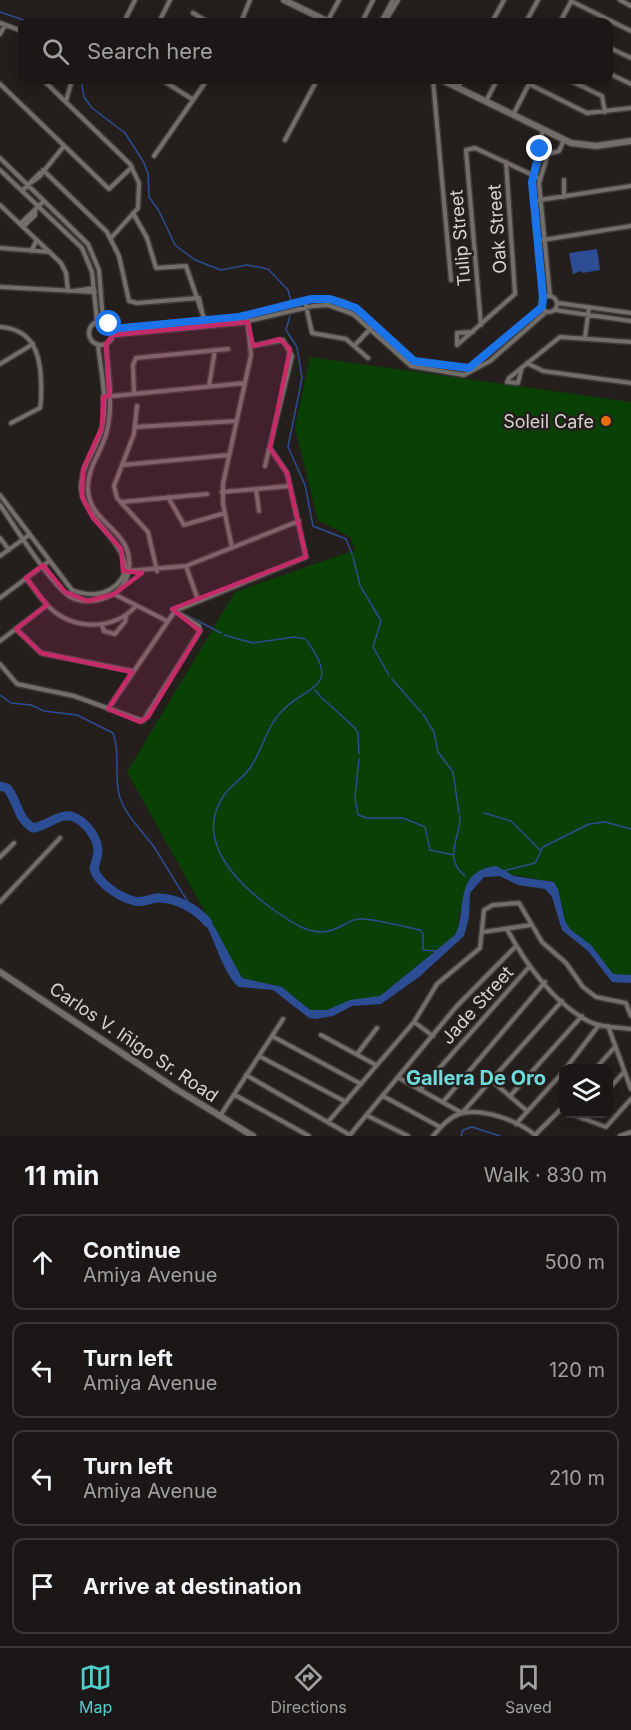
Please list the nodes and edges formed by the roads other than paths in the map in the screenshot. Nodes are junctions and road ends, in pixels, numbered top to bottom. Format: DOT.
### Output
graph roads {
  1 [pos="135,0"];
  2 [pos="170,0"];
  3 [pos="250,0"];
  4 [pos="284,0"];
  5 [pos="339,0"];
  6 [pos="373,0"];
  7 [pos="393,0"];
  8 [pos="398,0"];
  9 [pos="504,0"];
  10 [pos="538,0"];
  11 [pos="620,0"];
  12 [pos="571,1"];
  13 [pos="631,6"];
  14 [pos="193,13"];
  15 [pos="128,18"];
  16 [pos="161,18"];
  17 [pos="201,18"];
  18 [pos="243,18"];
  19 [pos="320,18"];
  20 [pos="330,18"];
  21 [pos="364,18"];
  22 [pos="385,18"];
  23 [pos="386,18"];
  24 [pos="494,18"];
  25 [pos="528,18"];
  26 [pos="562,18"];
  27 [pos="605,18"];
  28 [pos="0,22"];
  29 [pos="613,22"];
  30 [pos="5,25"];
  31 [pos="18,30"];
  32 [pos="631,31"];
  33 [pos="0,34"];
  34 [pos="613,49"];
  35 [pos="631,58"];
  36 [pos="613,75"];
  37 [pos="0,84"];
  38 [pos="47,84"];
  39 [pos="71,84"];
  40 [pos="168,84"];
  41 [pos="204,84"];
  42 [pos="315,84"];
  43 [pos="433,84"];
  44 [pos="451,84"];
  45 [pos="460,84"];
  46 [pos="495,84"];
  47 [pos="529,84"];
  48 [pos="534,84"];
  49 [pos="577,84"];
  50 [pos="631,84"];
  51 [pos="458,87"];
  52 [pos="192,99"];
  53 [pos="66,101"];
  54 [pos="486,102"];
  55 [pos="631,108"];
  56 [pos="605,112"];
  57 [pos="513,115"];
  58 [pos="543,131"];
  59 [pos="285,140"];
  60 [pos="564,140"];
  61 [pos="631,141"];
  62 [pos="64,146"];
  63 [pos="542,151"];
  64 [pos="548,154"];
  65 [pos="154,156"];
  66 [pos="0,158"];
  67 [pos="506,162"];
  68 [pos="132,167"];
  69 [pos="0,170"];
  70 [pos="41,172"];
  71 [pos="533,175"];
  72 [pos="539,178"];
  73 [pos="564,180"];
  74 [pos="29,184"];
  75 [pos="631,186"];
  76 [pos="22,191"];
  77 [pos="564,196"];
  78 [pos="540,200"];
  79 [pos="533,201"];
  80 [pos="44,202"];
  81 [pos="39,206"];
  82 [pos="2,208"];
  83 [pos="134,213"];
  84 [pos="21,225"];
  85 [pos="631,226"];
  86 [pos="111,238"];
  87 [pos="37,240"];
  88 [pos="544,240"];
  89 [pos="537,241"];
  90 [pos="0,248"];
  91 [pos="31,250"];
  92 [pos="50,252"];
  93 [pos="451,280"];
  94 [pos="0,287"];
  95 [pos="94,290"];
  96 [pos="68,291"];
  97 [pos="550,296"];
  98 [pos="197,297"];
  99 [pos="543,298"];
  100 [pos="306,301"];
  101 [pos="558,303"];
  102 [pos="307,307"];
  103 [pos="542,307"];
  104 [pos="589,308"];
  105 [pos="555,310"];
  106 [pos="546,312"];
  107 [pos="631,313"];
  108 [pos="588,315"];
  109 [pos="247,316"];
  110 [pos="205,320"];
  111 [pos="97,321"];
  112 [pos="103,321"];
  113 [pos="631,321"];
  114 [pos="248,322"];
  115 [pos="374,325"];
  116 [pos="481,325"];
  117 [pos="206,326"];
  118 [pos="0,327"];
  119 [pos="112,329"];
  120 [pos="370,330"];
  121 [pos="473,332"];
  122 [pos="113,335"];
  123 [pos="585,338"];
  124 [pos="631,342"];
  125 [pos="33,344"];
  126 [pos="106,344"];
  127 [pos="98,345"];
  128 [pos="355,345"];
  129 [pos="502,345"];
  130 [pos="252,346"];
  131 [pos="228,349"];
  132 [pos="215,350"];
  133 [pos="368,358"];
  134 [pos="405,358"];
  135 [pos="526,363"];
  136 [pos="0,364"];
  137 [pos="522,368"];
  138 [pos="470,371"];
  139 [pos="245,383"];
  140 [pos="631,383"];
  141 [pos="209,386"];
  142 [pos="135,393"];
  143 [pos="103,396"];
  144 [pos="109,396"];
  145 [pos="137,406"];
  146 [pos="237,421"];
  147 [pos="11,423"];
  148 [pos="135,427"];
  149 [pos="270,448"];
  150 [pos="229,456"];
  151 [pos="122,465"];
  152 [pos="265,466"];
  153 [pos="290,486"];
  154 [pos="256,489"];
  155 [pos="222,492"];
  156 [pos="207,494"];
  157 [pos="0,495"];
  158 [pos="168,497"];
  159 [pos="121,502"];
  160 [pos="0,505"];
  161 [pos="260,512"];
  162 [pos="225,513"];
  163 [pos="300,521"];
  164 [pos="30,536"];
  165 [pos="0,538"];
  166 [pos="24,539"];
  167 [pos="232,548"];
  168 [pos="9,550"];
  169 [pos="0,556"];
  170 [pos="48,562"];
  171 [pos="43,565"];
  172 [pos="186,566"];
  173 [pos="156,570"];
  174 [pos="126,571"];
  175 [pos="26,578"];
  176 [pos="110,590"];
  177 [pos="114,594"];
  178 [pos="0,598"];
  179 [pos="198,600"];
  180 [pos="47,605"];
  181 [pos="136,606"];
  182 [pos="175,611"];
  183 [pos="126,616"];
  184 [pos="167,621"];
  185 [pos="102,625"];
  186 [pos="16,629"];
  187 [pos="0,641"];
  188 [pos="0,664"];
  189 [pos="132,672"];
  190 [pos="108,709"];
  191 [pos="60,838"];
  192 [pos="14,843"];
  193 [pos="0,857"];
  194 [pos="0,902"];
  195 [pos="531,926"];
  196 [pos="507,929"];
  197 [pos="483,932"];
  198 [pos="516,946"];
  199 [pos="530,966"];
  200 [pos="0,972"];
  201 [pos="545,982"];
  202 [pos="562,1000"];
  203 [pos="582,1016"];
  204 [pos="631,1016"];
  205 [pos="283,1019"];
  206 [pos="414,1022"];
  207 [pos="599,1024"];
  208 [pos="608,1026"];
  209 [pos="377,1028"];
  210 [pos="631,1029"];
  211 [pos="321,1035"];
  212 [pos="272,1036"];
  213 [pos="433,1036"];
  214 [pos="614,1048"];
  215 [pos="357,1054"];
  216 [pos="259,1056"];
  217 [pos="569,1064"];
  218 [pos="600,1064"];
  219 [pos="376,1065"];
  220 [pos="623,1073"];
  221 [pos="246,1075"];
  222 [pos="559,1076"];
  223 [pos="399,1077"];
  224 [pos="492,1081"];
  225 [pos="361,1084"];
  226 [pos="613,1085"];
  227 [pos="631,1089"];
  228 [pos="420,1090"];
  229 [pos="235,1095"];
  230 [pos="383,1096"];
  231 [pos="510,1096"];
  232 [pos="631,1099"];
  233 [pos="346,1102"];
  234 [pos="443,1102"];
  235 [pos="527,1111"];
  236 [pos="559,1112"];
  237 [pos="462,1113"];
  238 [pos="366,1114"];
  239 [pos="219,1117"];
  240 [pos="583,1119"];
  241 [pos="328,1122"];
  242 [pos="516,1124"];
  243 [pos="440,1127"];
  244 [pos="631,1132"];
  245 [pos="351,1134"];
  246 [pos="253,1136"];
  247 [pos="309,1136"];
  248 [pos="359,1136"];
  249 [pos="408,1136"];
  250 [pos="433,1136"];
  251 [pos="536,1136"];
  252 [pos="620,1136"];
  1 -- 15 [label="street"];
  2 -- 16 [label="street"];
  3 -- 18 [label="street"];
  4 -- 19 [label="main road"];
  5 -- 20 [label="street"];
  6 -- 21 [label="street"];
  7 -- 22 [label="street"];
  8 -- 23 [label="street"];
  9 -- 24 [label="street"];
  10 -- 25 [label="street"];
  11 -- 13 [label="street"];
  12 -- 26 [label="street"];
  12 -- 27 [label="street"];
  14 -- 17 [label="street"];
  28 -- 30 [label="street"];
  29 -- 32 [label="street"];
  30 -- 31 [label="street"];
  30 -- 33 [label="street"];
  34 -- 35 [label="street"];
  36 -- 50 [label="street"];
  37 -- 62 [label="street"];
  38 -- 53 [label="street"];
  39 -- 53 [label="street"];
  40 -- 52 [label="street"];
  41 -- 52 [label="street"];
  42 -- 59 [label="street"];
  43 -- 93 [label="street"];
  44 -- 51 [label="main road"];
  45 -- 51 [label="street"];
  46 -- 54 [label="street"];
  47 -- 57 [label="street"];
  48 -- 56 [label="street"];
  49 -- 56 [label="street"];
  51 -- 54 [label="main road"];
  52 -- 65 [label="street"];
  53 -- 68 [label="street"];
  54 -- 57 [label="main road"];
  55 -- 56 [label="street"];
  57 -- 58 [label="main road"];
  58 -- 60 [label="main road"];
  58 -- 63 [label="street"];
  60 -- 61 [label="main road"];
  60 -- 64 [label="street"];
  62 -- 68 [label="street"];
  62 -- 70 [label="street"];
  63 -- 64 [label="street"];
  63 -- 71 [label="street"];
  64 -- 72 [label="street"];
  66 -- 74 [label="street"];
  67 -- 71 [label="street"];
  67 -- 116 [label="street, Oak Street"];
  67 -- 116 [label="street, Tulip Street"];
  68 -- 83 [label="street"];
  69 -- 76 [label="street"];
  70 -- 74 [label="street"];
  70 -- 86 [label="street"];
  71 -- 72 [label="street"];
  71 -- 79 [label="street"];
  72 -- 78 [label="street"];
  73 -- 77 [label="street"];
  74 -- 76 [label="street"];
  74 -- 80 [label="street"];
  75 -- 77 [label="street"];
  76 -- 81 [label="street"];
  77 -- 78 [label="street"];
  78 -- 79 [label="street"];
  78 -- 88 [label="street"];
  79 -- 89 [label="street"];
  80 -- 81 [label="street"];
  80 -- 112 [label="street"];
  81 -- 84 [label="street"];
  81 -- 95 [label="street"];
  82 -- 84 [label="street"];
  83 -- 86 [label="street"];
  83 -- 98 [label="street"];
  84 -- 87 [label="street"];
  85 -- 88 [label="street"];
  86 -- 98 [label="street"];
  87 -- 91 [label="street"];
  87 -- 92 [label="street"];
  88 -- 89 [label="street"];
  88 -- 97 [label="street"];
  89 -- 99 [label="street"];
  90 -- 91 [label="street"];
  91 -- 92 [label="street"];
  92 -- 96 [label="street"];
  94 -- 96 [label="street"];
  95 -- 96 [label="street"];
  95 -- 111 [label="street"];
  97 -- 99 [label="street"];
  97 -- 101 [label="street"];
  98 -- 110 [label="street"];
  99 -- 103 [label="street"];
  100 -- 102 [label="street"];
  100 -- 109 [label="street"];
  100 -- 115 [label="street"];
  101 -- 104 [label="street"];
  101 -- 105 [label="street"];
  102 -- 114 [label="street"];
  102 -- 120 [label="street"];
  102 -- 128 [label="street"];
  103 -- 106 [label="street"];
  103 -- 129 [label="street"];
  104 -- 107 [label="street"];
  104 -- 108 [label="street"];
  105 -- 106 [label="street"];
  105 -- 108 [label="street"];
  106 -- 129 [label="street"];
  108 -- 113 [label="street"];
  108 -- 123 [label="street"];
  109 -- 110 [label="street"];
  109 -- 114 [label="street"];
  110 -- 117 [label="street"];
  110 -- 119 [label="street"];
  111 -- 112 [label="street"];
  111 -- 127 [label="street"];
  112 -- 119 [label="street"];
  114 -- 117 [label="street"];
  114 -- 130 [label="street"];
  115 -- 120 [label="street"];
  115 -- 134 [label="street"];
  116 -- 121 [label="street"];
  117 -- 122 [label="street"];
  118 -- 125 [label="street"];
  119 -- 122 [label="street"];
  120 -- 128 [label="street"];
  120 -- 134 [label="street"];
  121 -- 121 [label="street"];
  122 -- 126 [label="street"];
  123 -- 124 [label="street"];
  123 -- 135 [label="street"];
  125 -- 136 [label="street"];
  125 -- 147 [label="street"];
  126 -- 127 [label="street"];
  126 -- 144 [label="street"];
  127 -- 143 [label="street"];
  128 -- 133 [label="street"];
  129 -- 138 [label="street"];
  129 -- 138 [label="street"];
  130 -- 139 [label="street"];
  130 -- 149 [label="street"];
  131 -- 132 [label="street"];
  132 -- 141 [label="street"];
  132 -- 142 [label="street"];
  134 -- 138 [label="street"];
  135 -- 137 [label="street"];
  135 -- 140 [label="street"];
  137 -- 137 [label="street"];
  139 -- 141 [label="street"];
  139 -- 146 [label="street"];
  141 -- 142 [label="street"];
  142 -- 144 [label="street"];
  143 -- 144 [label="street"];
  143 -- 174 [label="street"];
  144 -- 174 [label="street"];
  145 -- 148 [label="street"];
  146 -- 148 [label="street"];
  146 -- 150 [label="street"];
  148 -- 151 [label="street"];
  149 -- 152 [label="street"];
  149 -- 153 [label="street"];
  150 -- 151 [label="street"];
  150 -- 155 [label="street"];
  151 -- 159 [label="street"];
  153 -- 154 [label="street"];
  153 -- 163 [label="street"];
  154 -- 155 [label="street"];
  154 -- 161 [label="street"];
  155 -- 162 [label="street"];
  156 -- 158 [label="street"];
  157 -- 164 [label="street"];
  158 -- 159 [label="street"];
  158 -- 162 [label="street"];
  159 -- 173 [label="street"];
  160 -- 166 [label="street"];
  162 -- 167 [label="street"];
  163 -- 167 [label="street"];
  163 -- 179 [label="street"];
  164 -- 166 [label="street"];
  164 -- 170 [label="street"];
  165 -- 168 [label="street"];
  166 -- 168 [label="street"];
  166 -- 171 [label="street"];
  167 -- 172 [label="street"];
  168 -- 169 [label="street"];
  170 -- 171 [label="street"];
  170 -- 176 [label="street"];
  171 -- 175 [label="street"];
  171 -- 177 [label="street"];
  172 -- 173 [label="street"];
  172 -- 179 [label="street"];
  173 -- 174 [label="street"];
  174 -- 176 [label="street"];
  174 -- 177 [label="street"];
  175 -- 178 [label="street"];
  175 -- 180 [label="street"];
  176 -- 177 [label="street"];
  177 -- 181 [label="street"];
  179 -- 182 [label="street"];
  180 -- 185 [label="street"];
  180 -- 186 [label="street"];
  181 -- 183 [label="street"];
  181 -- 184 [label="street"];
  182 -- 184 [label="street"];
  182 -- 190 [label="street"];
  183 -- 185 [label="street"];
  183 -- 185 [label="street"];
  184 -- 189 [label="street"];
  186 -- 187 [label="street"];
  186 -- 189 [label="street"];
  188 -- 190 [label="street"];
  189 -- 190 [label="street"];
  191 -- 194 [label="street"];
  192 -- 193 [label="street"];
  195 -- 196 [label="street"];
  195 -- 197 [label="street"];
  195 -- 204 [label="street"];
  196 -- 197 [label="street"];
  196 -- 198 [label="street"];
  197 -- 206 [label="street"];
  198 -- 199 [label="street"];
  198 -- 213 [label="street"];
  199 -- 201 [label="street"];
  199 -- 228 [label="street, Jade Street"];
  200 -- 239 [label="main road, Carlos V. Iñigo Sr. Road"];
  201 -- 202 [label="street"];
  201 -- 234 [label="street"];
  202 -- 203 [label="street"];
  202 -- 224 [label="street"];
  203 -- 207 [label="street"];
  203 -- 231 [label="street"];
  205 -- 212 [label="street"];
  206 -- 213 [label="street"];
  206 -- 219 [label="street"];
  207 -- 208 [label="street"];
  207 -- 217 [label="street"];
  208 -- 210 [label="street"];
  208 -- 214 [label="street"];
  209 -- 215 [label="street"];
  211 -- 215 [label="street"];
  212 -- 216 [label="street"];
  212 -- 225 [label="street"];
  213 -- 223 [label="street"];
  214 -- 218 [label="street"];
  214 -- 220 [label="street"];
  215 -- 219 [label="street"];
  216 -- 221 [label="street"];
  216 -- 233 [label="street"];
  219 -- 225 [label="street"];
  220 -- 226 [label="street"];
  220 -- 227 [label="street"];
  221 -- 229 [label="street"];
  221 -- 241 [label="street"];
  222 -- 235 [label="street"];
  223 -- 228 [label="street"];
  223 -- 230 [label="street"];
  224 -- 231 [label="street"];
  224 -- 237 [label="street"];
  225 -- 233 [label="street"];
  228 -- 234 [label="street"];
  229 -- 239 [label="street"];
  229 -- 247 [label="street"];
  230 -- 238 [label="street"];
  230 -- 243 [label="street"];
  231 -- 235 [label="street"];
  232 -- 240 [label="street"];
  233 -- 241 [label="street"];
  234 -- 237 [label="street"];
  235 -- 242 [label="street"];
  236 -- 251 [label="street"];
  237 -- 242 [label="street"];
  237 -- 243 [label="street"];
  238 -- 245 [label="street"];
  238 -- 249 [label="street"];
  239 -- 246 [label="main road, Carlos V. Iñigo Sr. Road"];
  241 -- 245 [label="street"];
  242 -- 251 [label="street"];
  243 -- 250 [label="street"];
  244 -- 252 [label="street"];
  245 -- 248 [label="street"];
}
